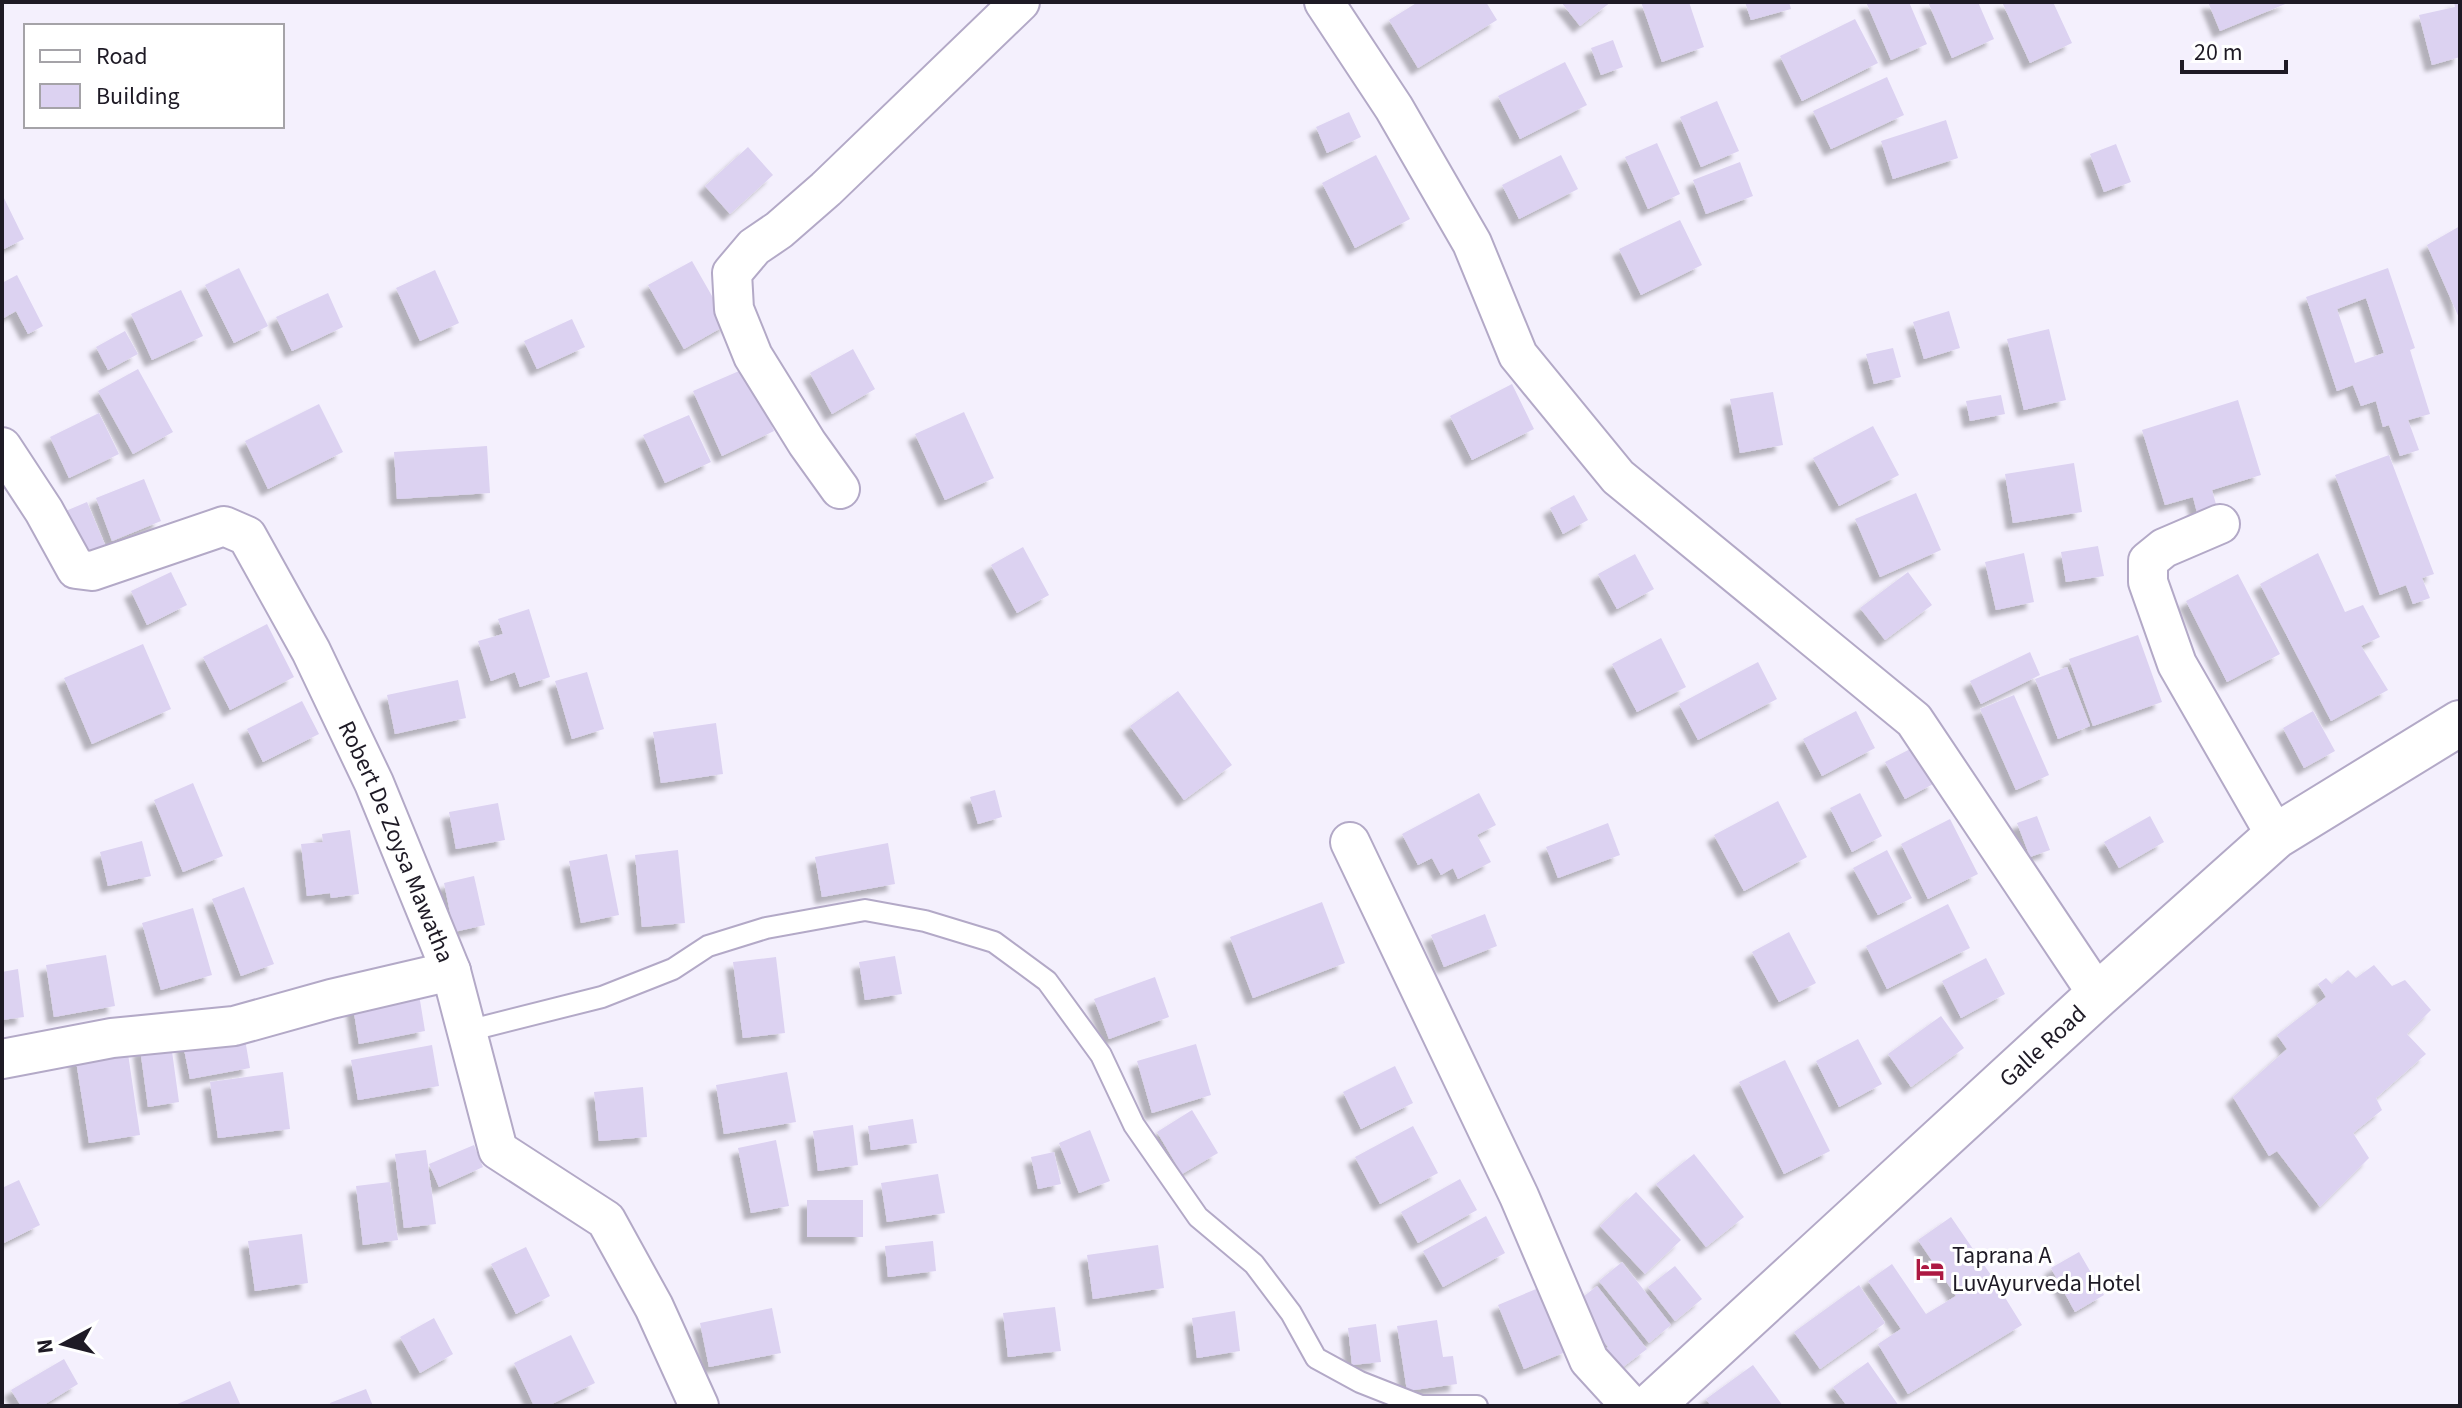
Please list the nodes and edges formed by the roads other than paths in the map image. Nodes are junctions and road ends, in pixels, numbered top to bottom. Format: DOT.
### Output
graph roads {
  1 [pos="1020,2"];
  2 [pos="1324,2"];
  3 [pos="2,447"];
  4 [pos="840,489"];
  5 [pos="2220,524"];
  6 [pos="2460,723"];
  7 [pos="2276,836"];
  8 [pos="1350,842"];
  9 [pos="451,971"];
  10 [pos="2098,995"];
  11 [pos="467,1031"];
  12 [pos="2,1059"];
  13 [pos="699,1406"];
  14 [pos="1477,1406"];
  15 [pos="1631,1406"];
  16 [pos="1651,1406"];
  1 -- 4 [label="street"];
  2 -- 10 [label="street"];
  3 -- 9 [label="street, Robert De Zoysa Mawatha"];
  5 -- 7 [label="street"];
  6 -- 7 [label="highway, Galle Road"];
  7 -- 10 [label="highway, Galle Road"];
  8 -- 15 [label="street"];
  9 -- 11 [label="street, Robert De Zoysa Mawatha"];
  9 -- 12 [label="street"];
  10 -- 16 [label="highway, Galle Road"];
  11 -- 13 [label="street, Robert De Zoysa Mawatha"];
  11 -- 14 [label="lane"];
}
